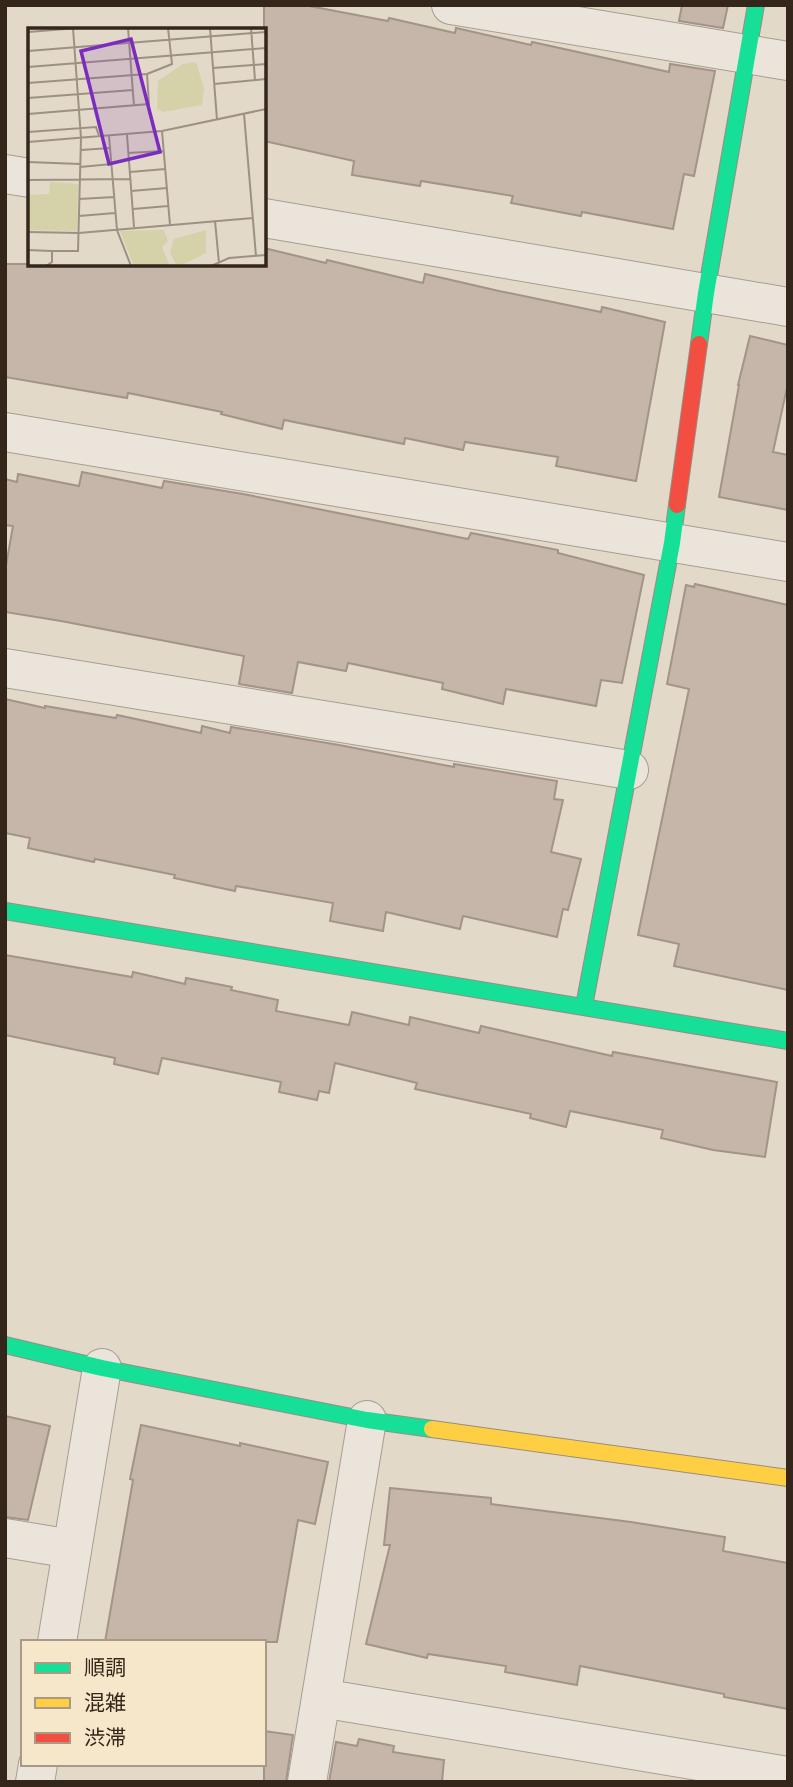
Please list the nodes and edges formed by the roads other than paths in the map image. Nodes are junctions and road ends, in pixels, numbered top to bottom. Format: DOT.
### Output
graph roads {
  1 [pos="451,5"];
  2 [pos="756,5"];
  3 [pos="748,54"];
  4 [pos="788,61"];
  5 [pos="5,174"];
  6 [pos="28,178"];
  7 [pos="266,218"];
  8 [pos="706,293"];
  9 [pos="788,307"];
  10 [pos="5,432"];
  11 [pos="672,543"];
  12 [pos="788,562"];
  13 [pos="5,668"];
  14 [pos="629,770"];
  15 [pos="5,911"];
  16 [pos="584,1006"];
  17 [pos="788,1041"];
  18 [pos="5,1345"];
  19 [pos="102,1368"];
  20 [pos="367,1420"];
  21 [pos="788,1478"];
  22 [pos="5,1538"];
  23 [pos="72,1549"];
  24 [pos="57,1640"];
  25 [pos="321,1698"];
  26 [pos="788,1776"];
  27 [pos="307,1782"];
  1 -- 3 [label="street"];
  2 -- 3 [label="street"];
  3 -- 4 [label="street"];
  3 -- 8 [label="street"];
  5 -- 6 [label="street"];
  7 -- 8 [label="street"];
  8 -- 9 [label="street"];
  8 -- 11 [label="street"];
  10 -- 11 [label="street"];
  11 -- 12 [label="street"];
  11 -- 14 [label="street"];
  13 -- 14 [label="street"];
  14 -- 16 [label="street"];
  15 -- 16 [label="street"];
  16 -- 17 [label="street"];
  18 -- 19 [label="street"];
  19 -- 20 [label="street"];
  19 -- 23 [label="street"];
  20 -- 21 [label="street"];
  20 -- 25 [label="street"];
  22 -- 23 [label="street"];
  23 -- 24 [label="street"];
  25 -- 26 [label="street"];
  25 -- 27 [label="street"];
}
